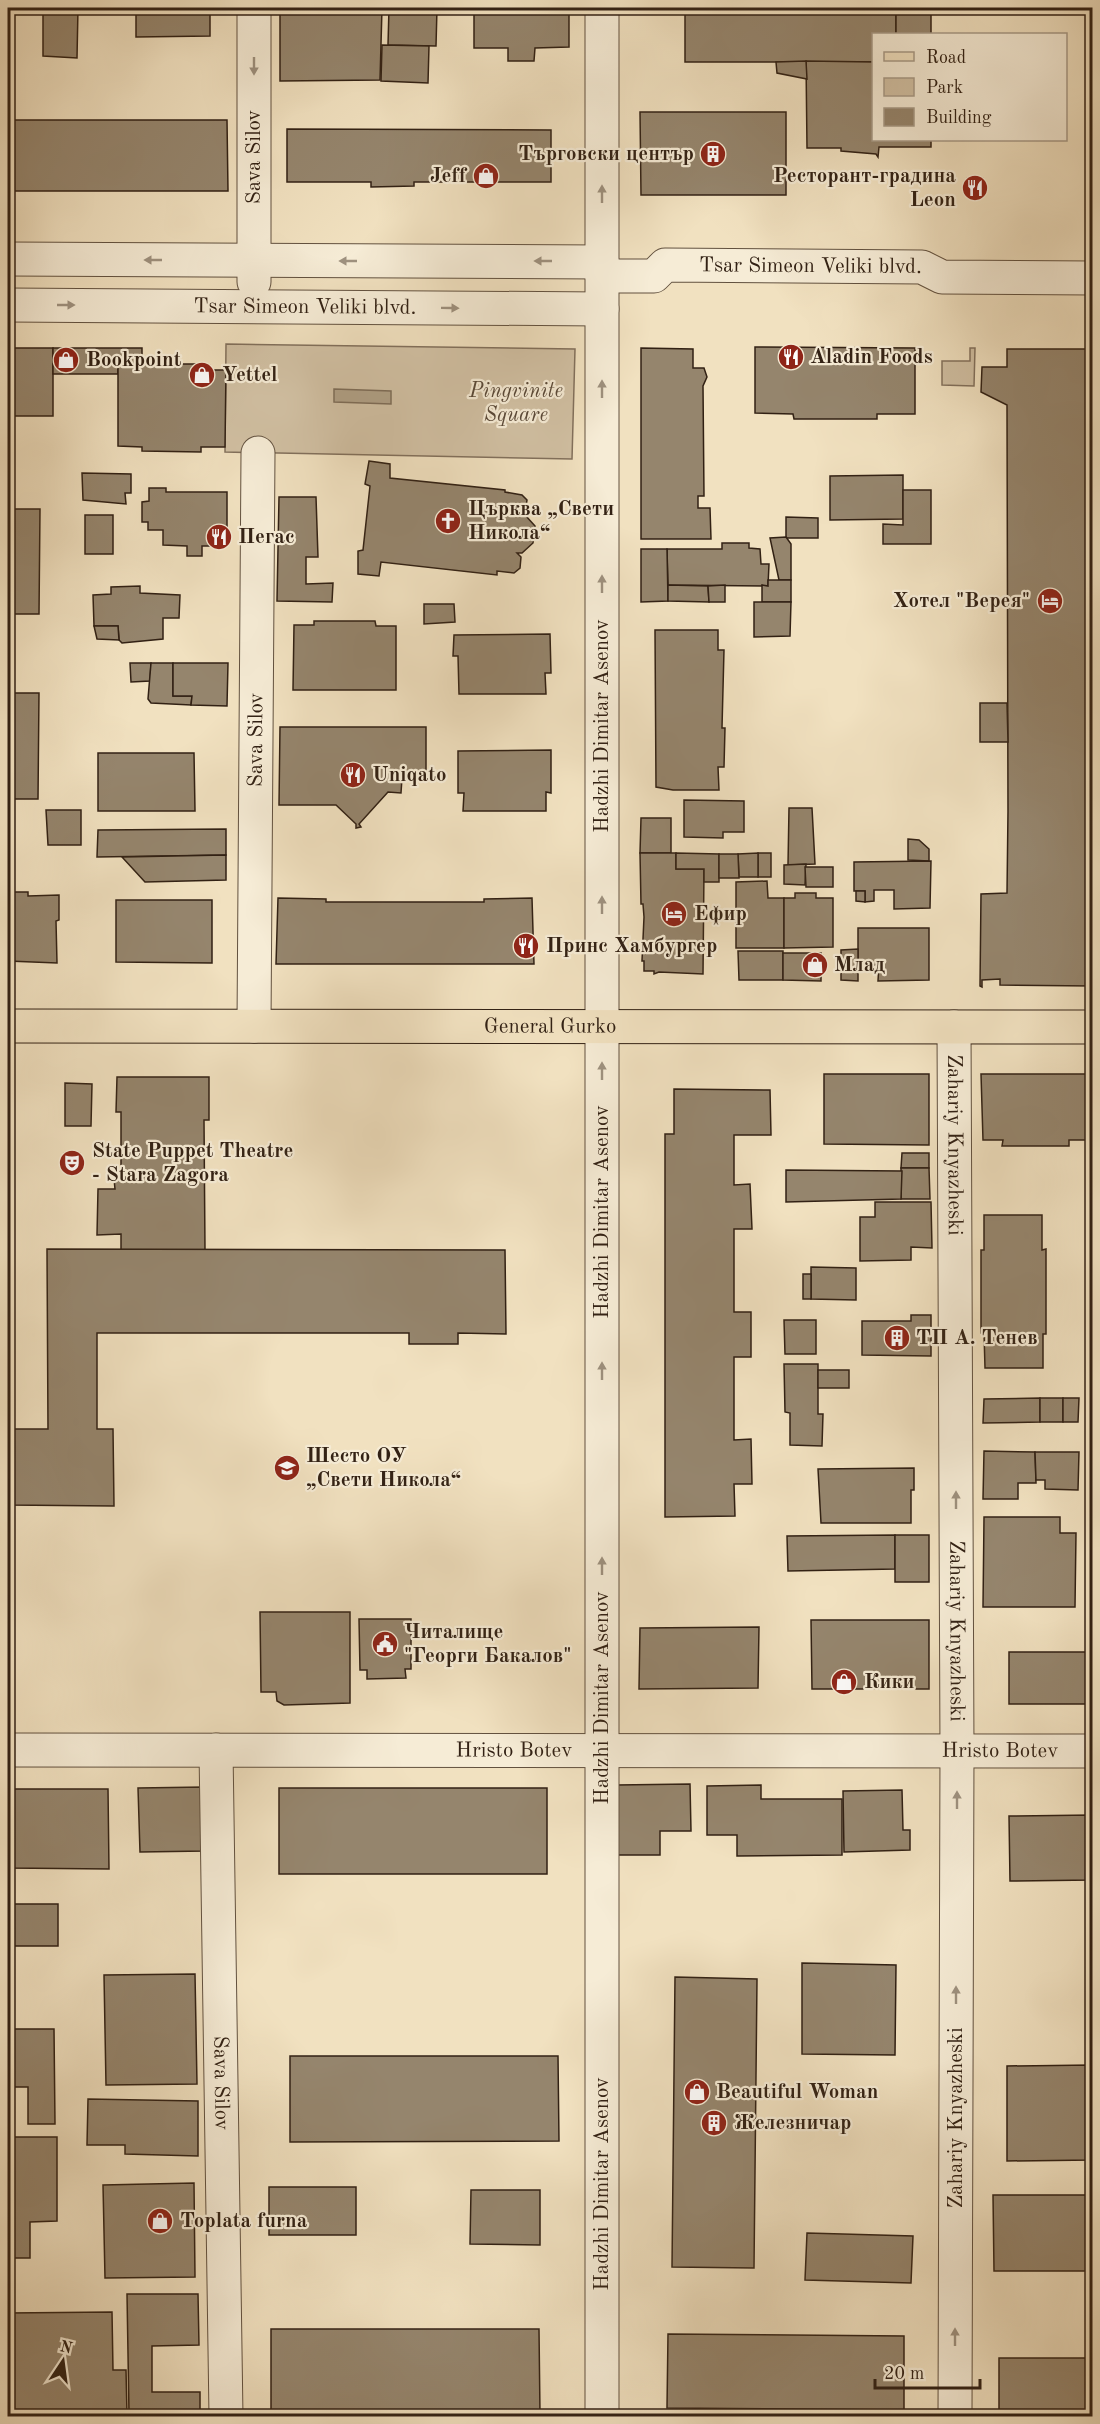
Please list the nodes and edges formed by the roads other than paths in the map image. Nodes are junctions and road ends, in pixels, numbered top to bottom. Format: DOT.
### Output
graph roads {
  1 [pos="254,8"];
  2 [pos="602,8"];
  3 [pos="8,259"];
  4 [pos="253,260"];
  5 [pos="602,269"];
  6 [pos="1092,278"];
  7 [pos="8,305"];
  8 [pos="254,306"];
  9 [pos="602,309"];
  10 [pos="258,453"];
  11 [pos="8,1026"];
  12 [pos="254,1026"];
  13 [pos="602,1027"];
  14 [pos="954,1027"];
  15 [pos="1092,1027"];
  16 [pos="8,1750"];
  17 [pos="216,1750"];
  18 [pos="602,1750"];
  19 [pos="957,1750"];
  20 [pos="1092,1751"];
  21 [pos="226,2416"];
  22 [pos="602,2416"];
  23 [pos="955,2416"];
  1 -- 4 [label="street, Sava Silov, one-way"];
  5 -- 2 [label="street, Hadzhi Dimitar Asenov, one-way"];
  4 -- 3 [label="street, Tsar Simeon Veliki blvd., one-way"];
  5 -- 4 [label="street, Tsar Simeon Veliki blvd., one-way"];
  4 -- 8 [label="street, Sava Silov"];
  5 -- 6 [label="street, Tsar Simeon Veliki blvd."];
  5 -- 9 [label="street, Hadzhi Dimitar Asenov"];
  7 -- 8 [label="street, Tsar Simeon Veliki blvd., one-way"];
  8 -- 9 [label="street, Tsar Simeon Veliki blvd., one-way"];
  13 -- 9 [label="street, Hadzhi Dimitar Asenov, one-way"];
  10 -- 12 [label="street, Sava Silov"];
  11 -- 12 [label="main road, General Gurko"];
  12 -- 13 [label="main road, General Gurko"];
  13 -- 14 [label="main road, General Gurko"];
  18 -- 13 [label="street, Hadzhi Dimitar Asenov, one-way"];
  14 -- 15 [label="main road, General Gurko"];
  19 -- 14 [label="street, Zahariy Knyazheski, one-way"];
  16 -- 17 [label="street, Hristo Botev"];
  17 -- 18 [label="street, Hristo Botev"];
  17 -- 21 [label="street, Sava Silov"];
  18 -- 19 [label="street, Hristo Botev"];
  18 -- 22 [label="street, Hadzhi Dimitar Asenov"];
  19 -- 20 [label="street, Hristo Botev"];
  23 -- 19 [label="street, Zahariy Knyazheski, one-way"];
}
